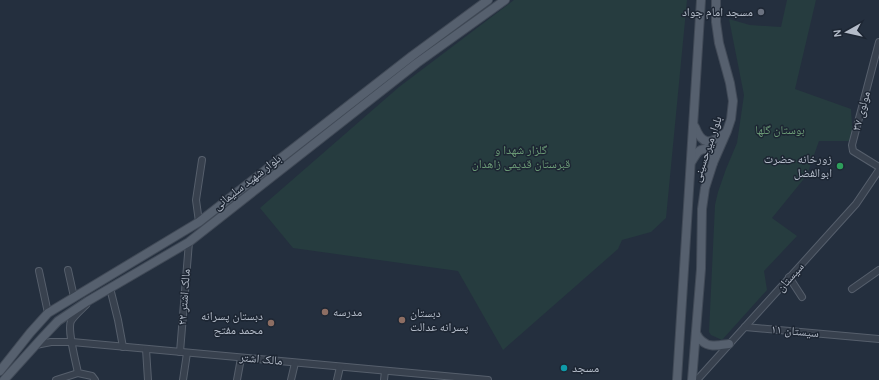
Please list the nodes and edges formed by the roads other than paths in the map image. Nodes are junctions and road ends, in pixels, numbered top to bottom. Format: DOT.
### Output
graph roads {
  1 [pos="488,0"];
  2 [pos="505,0"];
  3 [pos="701,0"];
  4 [pos="716,0"];
  5 [pos="879,43"];
  6 [pos="694,124"];
  7 [pos="727,132"];
  8 [pos="202,160"];
  9 [pos="691,162"];
  10 [pos="713,162"];
  11 [pos="879,168"];
  12 [pos="199,222"];
  13 [pos="188,242"];
  14 [pos="68,270"];
  15 [pos="879,270"];
  16 [pos="39,272"];
  17 [pos="790,277"];
  18 [pos="110,288"];
  19 [pos="852,289"];
  20 [pos="96,296"];
  21 [pos="802,296"];
  22 [pos="74,297"];
  23 [pos="48,313"];
  24 [pos="745,327"];
  25 [pos="696,333"];
  26 [pos="879,339"];
  27 [pos="72,342"];
  28 [pos="729,344"];
  29 [pos="35,345"];
  30 [pos="123,347"];
  31 [pos="146,349"];
  32 [pos="183,352"];
  33 [pos="241,358"];
  34 [pos="295,362"];
  35 [pos="340,367"];
  36 [pos="0,371"];
  37 [pos="385,371"];
  38 [pos="78,373"];
  39 [pos="423,377"];
  40 [pos="4,380"];
  41 [pos="56,380"];
  42 [pos="95,380"];
  43 [pos="148,380"];
  44 [pos="183,380"];
  45 [pos="237,380"];
  46 [pos="290,380"];
  47 [pos="337,380"];
  48 [pos="384,380"];
  49 [pos="488,380"];
  50 [pos="677,380"];
  51 [pos="692,380"];
  52 [pos="697,380"];
  1 -- 12 [label="main road, بلوار شهید سلیمانی"];
  2 -- 13 [label="main road, بلوار شهید سلیمانی"];
  3 -- 6 [label="main road, بلوار میرحسینی"];
  4 -- 7 [label="main road, بلوار میرحسینی"];
  5 -- 11 [label="street, مولوی ۳۷"];
  6 -- 7 [label="main road"];
  6 -- 9 [label="main road, بلوار میرحسینی"];
  7 -- 10 [label="main road, بلوار میرحسینی"];
  8 -- 12 [label="street"];
  9 -- 10 [label="main road"];
  9 -- 50 [label="main road, بلوار میرحسینی"];
  10 -- 25 [label="main road, بلوار میرحسینی"];
  11 -- 17 [label="street, سیستان"];
  12 -- 22 [label="main road, بلوار شهید سلیمانی"];
  13 -- 18 [label="main road, بلوار شهید سلیمانی"];
  13 -- 32 [label="street, مالک اشتر ۲۲"];
  14 -- 22 [label="street"];
  15 -- 19 [label="street"];
  16 -- 23 [label="street"];
  17 -- 21 [label="street"];
  17 -- 24 [label="street, سیستان"];
  18 -- 20 [label="main road, بلوار شهید سلیمانی"];
  18 -- 30 [label="street"];
  20 -- 27 [label="street"];
  20 -- 29 [label="main road, بلوار شهید سلیمانی"];
  22 -- 23 [label="main road, بلوار شهید سلیمانی"];
  23 -- 36 [label="main road, بلوار شهید سلیمانی"];
  24 -- 26 [label="street, سیستان ۱۱"];
  24 -- 28 [label="street, سیستان"];
  25 -- 28 [label="main road"];
  25 -- 51 [label="main road, بلوار میرحسینی"];
  27 -- 29 [label="street, مالک اشتر"];
  27 -- 30 [label="street, مالک اشتر"];
  27 -- 38 [label="street"];
  28 -- 52 [label="street, سیستان"];
  29 -- 40 [label="main road, بلوار شهید سلیمانی"];
  30 -- 31 [label="street, مالک اشتر"];
  31 -- 32 [label="street, مالک اشتر"];
  31 -- 43 [label="street"];
  32 -- 33 [label="street, مالک اشتر"];
  32 -- 44 [label="street, مالک اشتر ۲۲"];
  33 -- 34 [label="street, مالک اشتر"];
  33 -- 45 [label="street"];
  34 -- 35 [label="street, مالک اشتر"];
  34 -- 46 [label="street"];
  35 -- 37 [label="street, مالک اشتر"];
  35 -- 47 [label="street"];
  37 -- 39 [label="street, مالک اشتر"];
  37 -- 48 [label="street"];
  38 -- 41 [label="street"];
  38 -- 42 [label="street"];
  39 -- 49 [label="street, مالک اشتر"];
}
